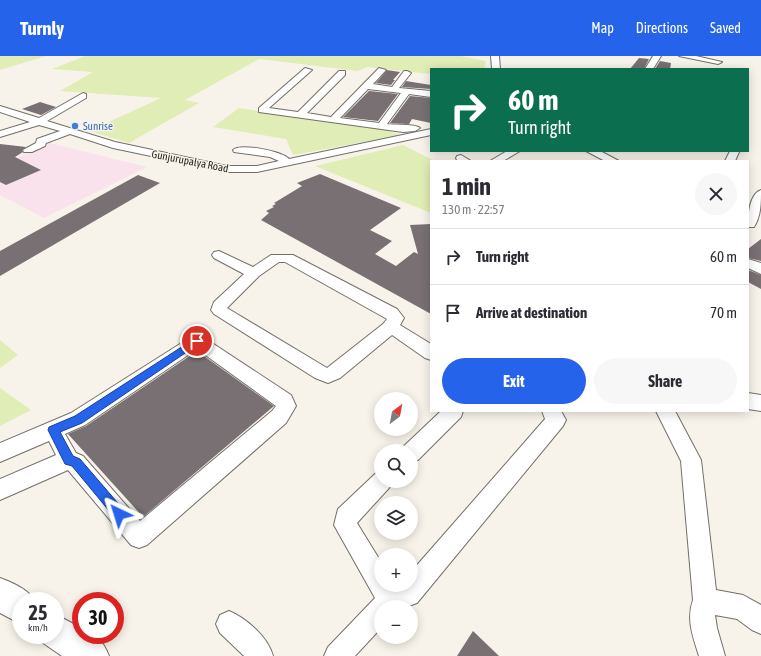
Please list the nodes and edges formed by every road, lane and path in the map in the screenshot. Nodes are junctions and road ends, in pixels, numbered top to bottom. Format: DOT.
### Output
graph roads {
  1 [pos="495,56"];
  2 [pos="658,56"];
  3 [pos="684,56"];
  4 [pos="718,62"];
  5 [pos="496,68"];
  6 [pos="650,68"];
  7 [pos="308,70"];
  8 [pos="382,70"];
  9 [pos="342,73"];
  10 [pos="407,73"];
  11 [pos="367,86"];
  12 [pos="394,89"];
  13 [pos="407,91"];
  14 [pos="430,94"];
  15 [pos="83,96"];
  16 [pos="0,109"];
  17 [pos="300,115"];
  18 [pos="334,119"];
  19 [pos="41,121"];
  20 [pos="381,126"];
  21 [pos="428,129"];
  22 [pos="70,131"];
  23 [pos="0,134"];
  24 [pos="0,138"];
  25 [pos="14,139"];
  26 [pos="28,145"];
  27 [pos="238,150"];
  28 [pos="513,152"];
  29 [pos="595,153"];
  30 [pos="497,160"];
  31 [pos="612,160"];
  32 [pos="287,163"];
  33 [pos="761,194"];
  34 [pos="753,226"];
  35 [pos="219,255"];
  36 [pos="749,263"];
  37 [pos="761,269"];
  38 [pos="254,273"];
  39 [pos="389,328"];
  40 [pos="430,352"];
  41 [pos="749,401"];
  42 [pos="761,403"];
  43 [pos="453,412"];
  44 [pos="552,412"];
  45 [pos="666,412"];
  46 [pos="53,430"];
  47 [pos="418,446"];
  48 [pos="0,453"];
  49 [pos="69,460"];
  50 [pos="375,488"];
  51 [pos="0,490"];
  52 [pos="0,594"];
  53 [pos="382,600"];
  54 [pos="395,600"];
  55 [pos="705,600"];
  56 [pos="12,602"];
  57 [pos="374,617"];
  58 [pos="761,621"];
  59 [pos="229,624"];
  60 [pos="64,637"];
  61 [pos="92,656"];
  62 [pos="260,656"];
  63 [pos="337,656"];
  64 [pos="712,656"];
  1 -- 5 [label="street"];
  2 -- 6 [label="street"];
  3 -- 4 [label="street"];
  7 -- 17 [label="street"];
  8 -- 11 [label="street"];
  9 -- 17 [label="street"];
  10 -- 12 [label="street"];
  11 -- 12 [label="street"];
  11 -- 18 [label="street"];
  12 -- 13 [label="street"];
  13 -- 14 [label="street"];
  13 -- 20 [label="street"];
  15 -- 19 [label="street"];
  16 -- 19 [label="street, Gunjurupalya Road"];
  17 -- 18 [label="street"];
  18 -- 20 [label="street"];
  19 -- 22 [label="street, Gunjurupalya Road"];
  19 -- 23 [label="street"];
  20 -- 21 [label="street"];
  21 -- 32 [label="street, Gunjurupalya Road"];
  22 -- 26 [label="street"];
  22 -- 32 [label="street, Gunjurupalya Road"];
  24 -- 25 [label="street"];
  27 -- 32 [label="street"];
  28 -- 30 [label="street"];
  29 -- 31 [label="street"];
  33 -- 34 [label="street"];
  35 -- 38 [label="street"];
  36 -- 37 [label="street"];
  38 -- 39 [label="street"];
  38 -- 39 [label="street"];
  39 -- 40 [label="street"];
  41 -- 42 [label="street"];
  43 -- 47 [label="street"];
  44 -- 54 [label="street"];
  45 -- 55 [label="street"];
  46 -- 48 [label="street"];
  46 -- 49 [label="street"];
  46 -- 49 [label="street"];
  49 -- 51 [label="street"];
  50 -- 53 [label="street"];
  52 -- 56 [label="main road"];
  55 -- 58 [label="street"];
  55 -- 64 [label="street"];
  57 -- 63 [label="street"];
  59 -- 62 [label="street"];
  60 -- 61 [label="main road"];
}
